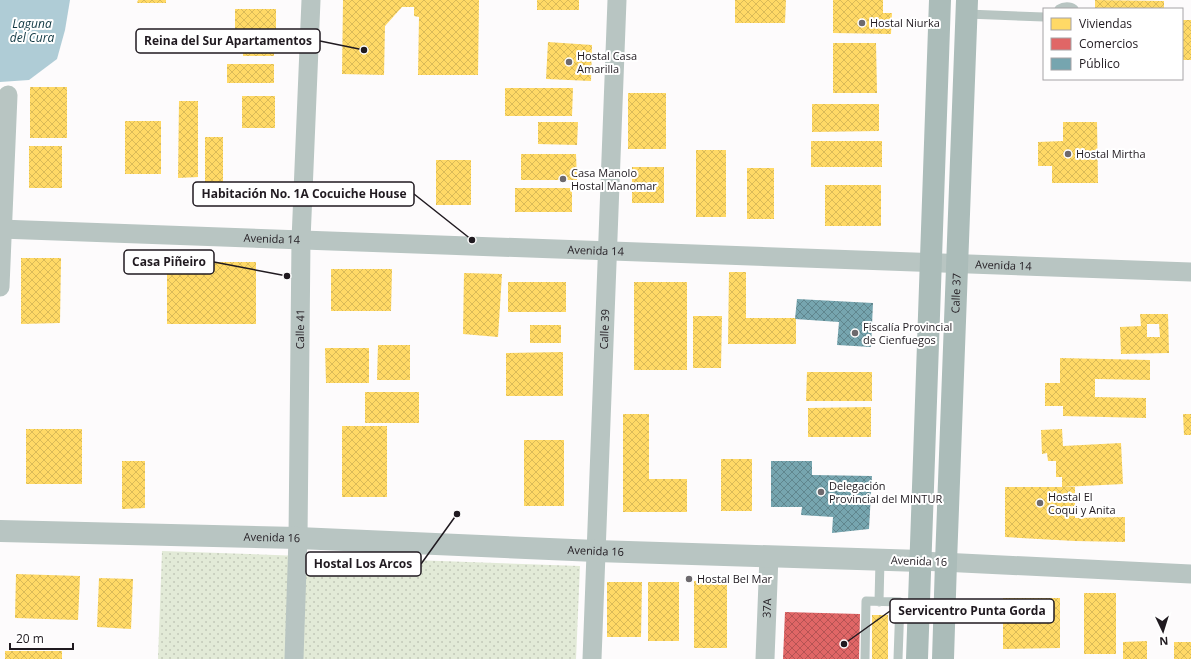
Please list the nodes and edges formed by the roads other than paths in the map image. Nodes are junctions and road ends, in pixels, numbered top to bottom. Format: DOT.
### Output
graph roads {
  1 [pos="311,0"];
  2 [pos="617,0"];
  3 [pos="940,0"];
  4 [pos="967,7"];
  5 [pos="1061,8"];
  6 [pos="1072,8"];
  7 [pos="1043,17"];
  8 [pos="8,95"];
  9 [pos="1,229"];
  10 [pos="301,240"];
  11 [pos="608,251"];
  12 [pos="931,263"];
  13 [pos="958,264"];
  14 [pos="1191,272"];
  15 [pos="0,288"];
  16 [pos="0,531"];
  17 [pos="298,538"];
  18 [pos="596,551"];
  19 [pos="769,556"];
  20 [pos="880,560"];
  21 [pos="921,561"];
  22 [pos="946,562"];
  23 [pos="1191,574"];
  24 [pos="879,602"];
  25 [pos="294,659"];
  26 [pos="592,659"];
  27 [pos="766,659"];
  28 [pos="865,659"];
  29 [pos="898,659"];
  30 [pos="917,659"];
  31 [pos="943,659"];
  1 -- 10 [label="street, Calle 41"];
  2 -- 11 [label="street, Calle 39"];
  3 -- 12 [label="main road"];
  4 -- 7 [label="lane"];
  4 -- 13 [label="main road, Calle 37"];
  5 -- 6 [label="lane"];
  8 -- 9 [label="street"];
  9 -- 10 [label="street, Avenida 14"];
  9 -- 15 [label="street"];
  10 -- 11 [label="street, Avenida 14"];
  10 -- 17 [label="street, Calle 41"];
  11 -- 12 [label="street, Avenida 14"];
  11 -- 18 [label="street, Calle 39"];
  12 -- 13 [label="street, Avenida 14"];
  12 -- 21 [label="main road"];
  13 -- 14 [label="street, Avenida 14"];
  13 -- 22 [label="main road, Calle 37"];
  16 -- 17 [label="street, Avenida 16"];
  17 -- 18 [label="street, Avenida 16"];
  17 -- 25 [label="street, Calle 41"];
  18 -- 19 [label="street, Avenida 16"];
  18 -- 26 [label="street, Calle 39"];
  19 -- 20 [label="street, Avenida 16"];
  19 -- 27 [label="street, 37A"];
  20 -- 21 [label="street, Avenida 16"];
  20 -- 24 [label="lane"];
  21 -- 22 [label="street, Avenida 16"];
  21 -- 30 [label="main road"];
  22 -- 23 [label="street, Avenida 16"];
  22 -- 31 [label="main road, Calle 37"];
  24 -- 28 [label="lane"];
  24 -- 29 [label="lane"];
}
